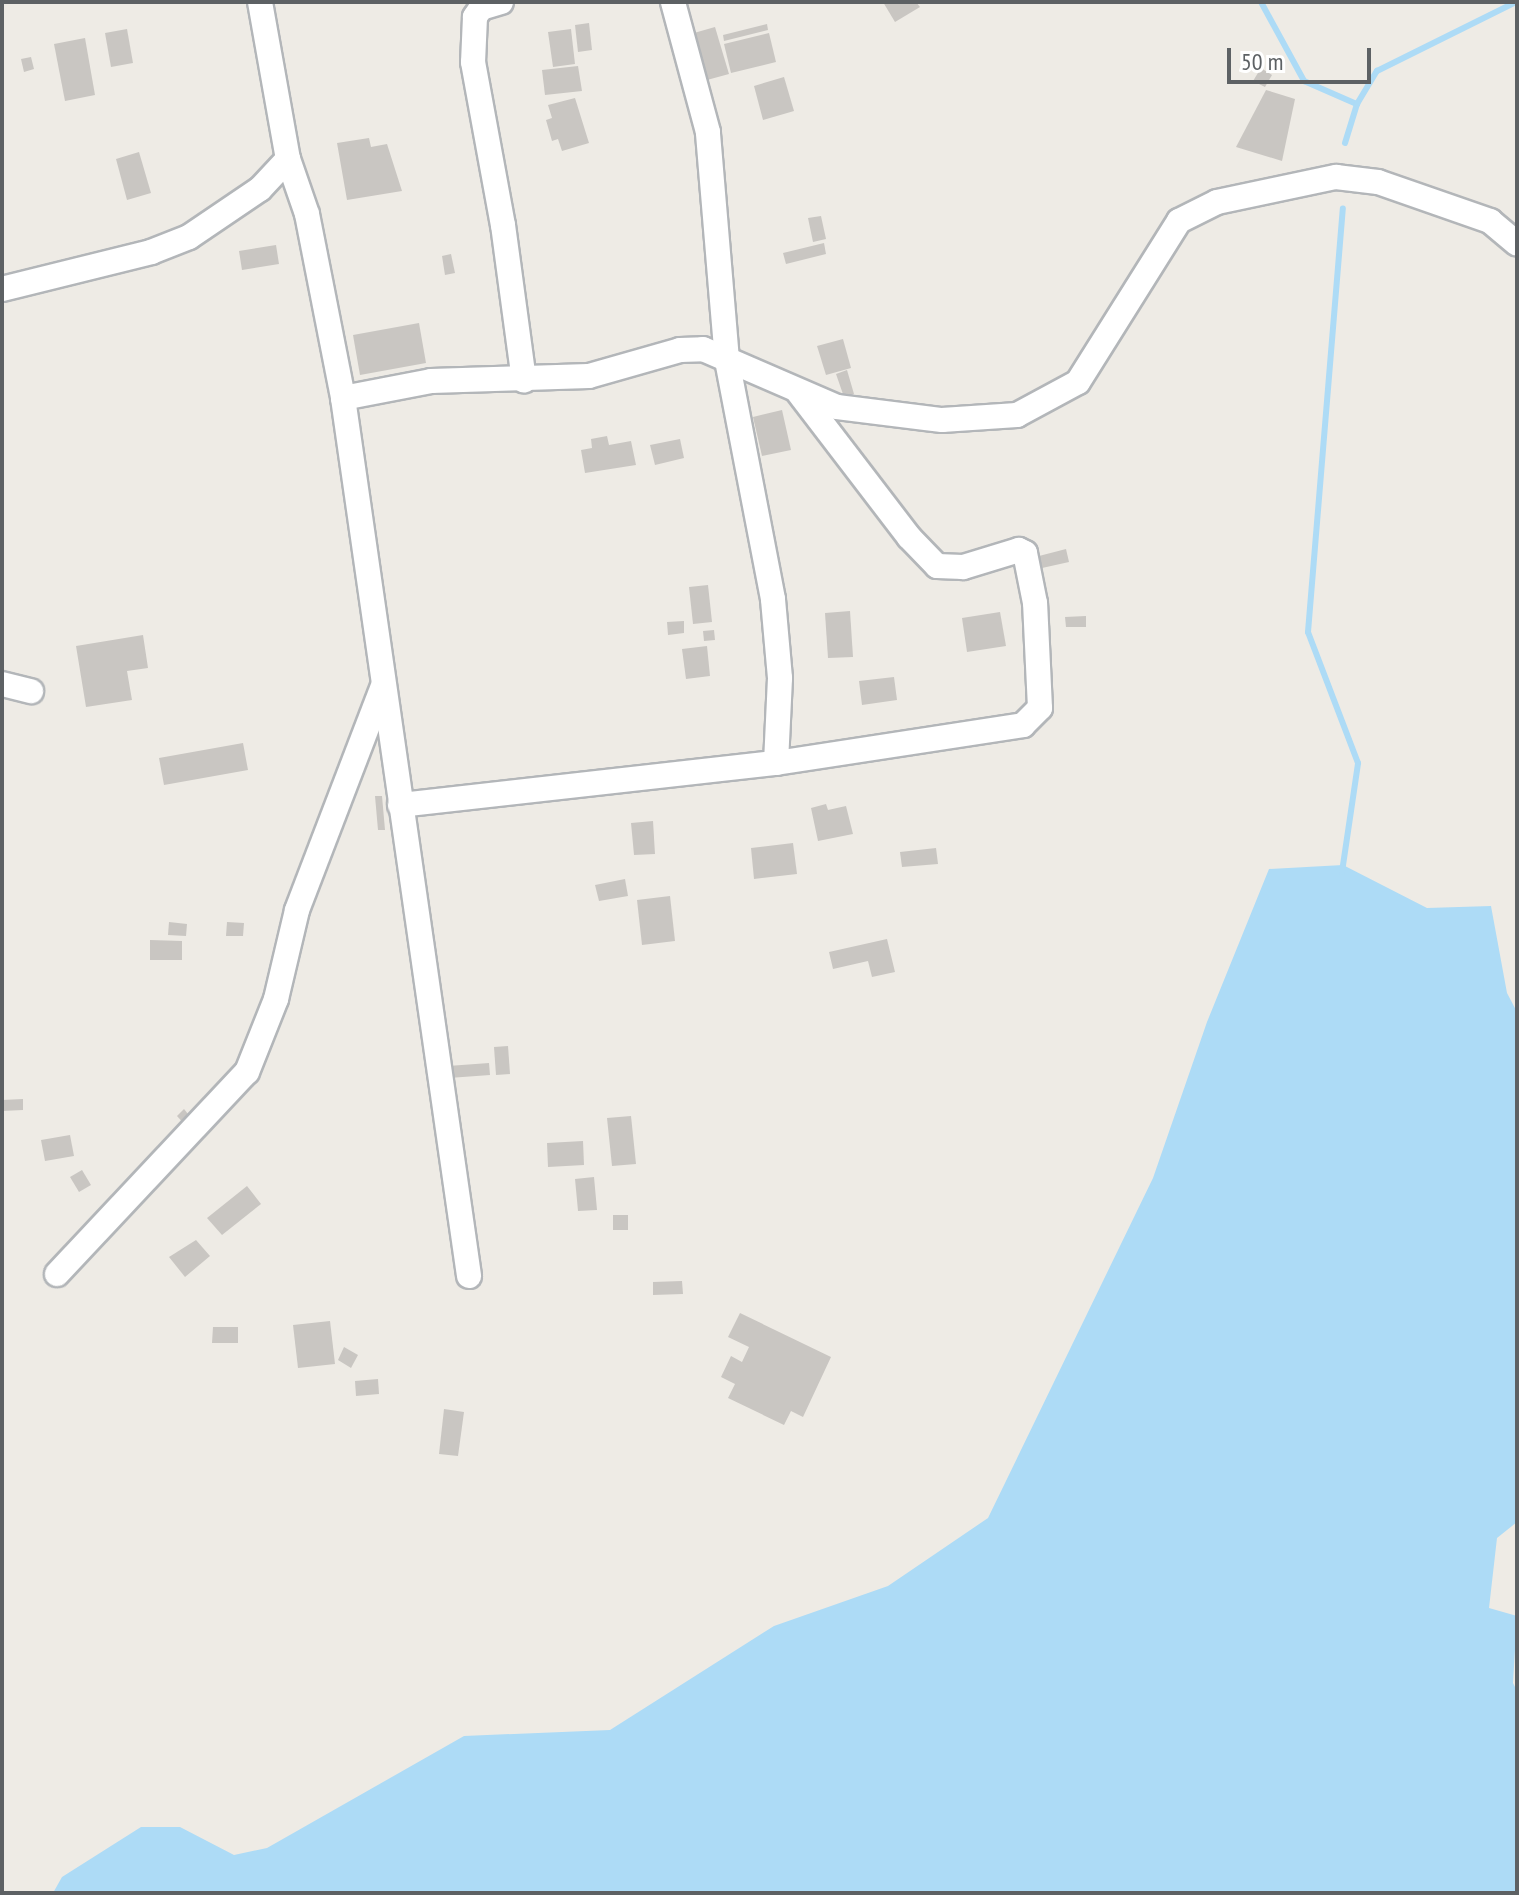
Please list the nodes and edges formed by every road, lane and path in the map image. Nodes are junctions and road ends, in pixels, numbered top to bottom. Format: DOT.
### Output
graph roads {
  1 [pos="260,2"];
  2 [pos="501,2"];
  3 [pos="673,2"];
  4 [pos="288,159"];
  5 [pos="1517,244"];
  6 [pos="2,289"];
  7 [pos="727,360"];
  8 [pos="524,381"];
  9 [pos="798,391"];
  10 [pos="343,398"];
  11 [pos="384,682"];
  12 [pos="2,684"];
  13 [pos="31,691"];
  14 [pos="776,763"];
  15 [pos="400,805"];
  16 [pos="57,1274"];
  17 [pos="469,1276"];
  1 -- 4 [label="street"];
  2 -- 8 [label="street"];
  3 -- 7 [label="street"];
  4 -- 6 [label="street"];
  4 -- 10 [label="street"];
  5 -- 9 [label="street"];
  7 -- 8 [label="street"];
  7 -- 9 [label="street"];
  7 -- 14 [label="street"];
  8 -- 10 [label="street"];
  9 -- 14 [label="street"];
  10 -- 11 [label="street"];
  11 -- 15 [label="street"];
  11 -- 16 [label="street"];
  12 -- 13 [label="street"];
  14 -- 15 [label="street"];
  15 -- 17 [label="street"];
}
